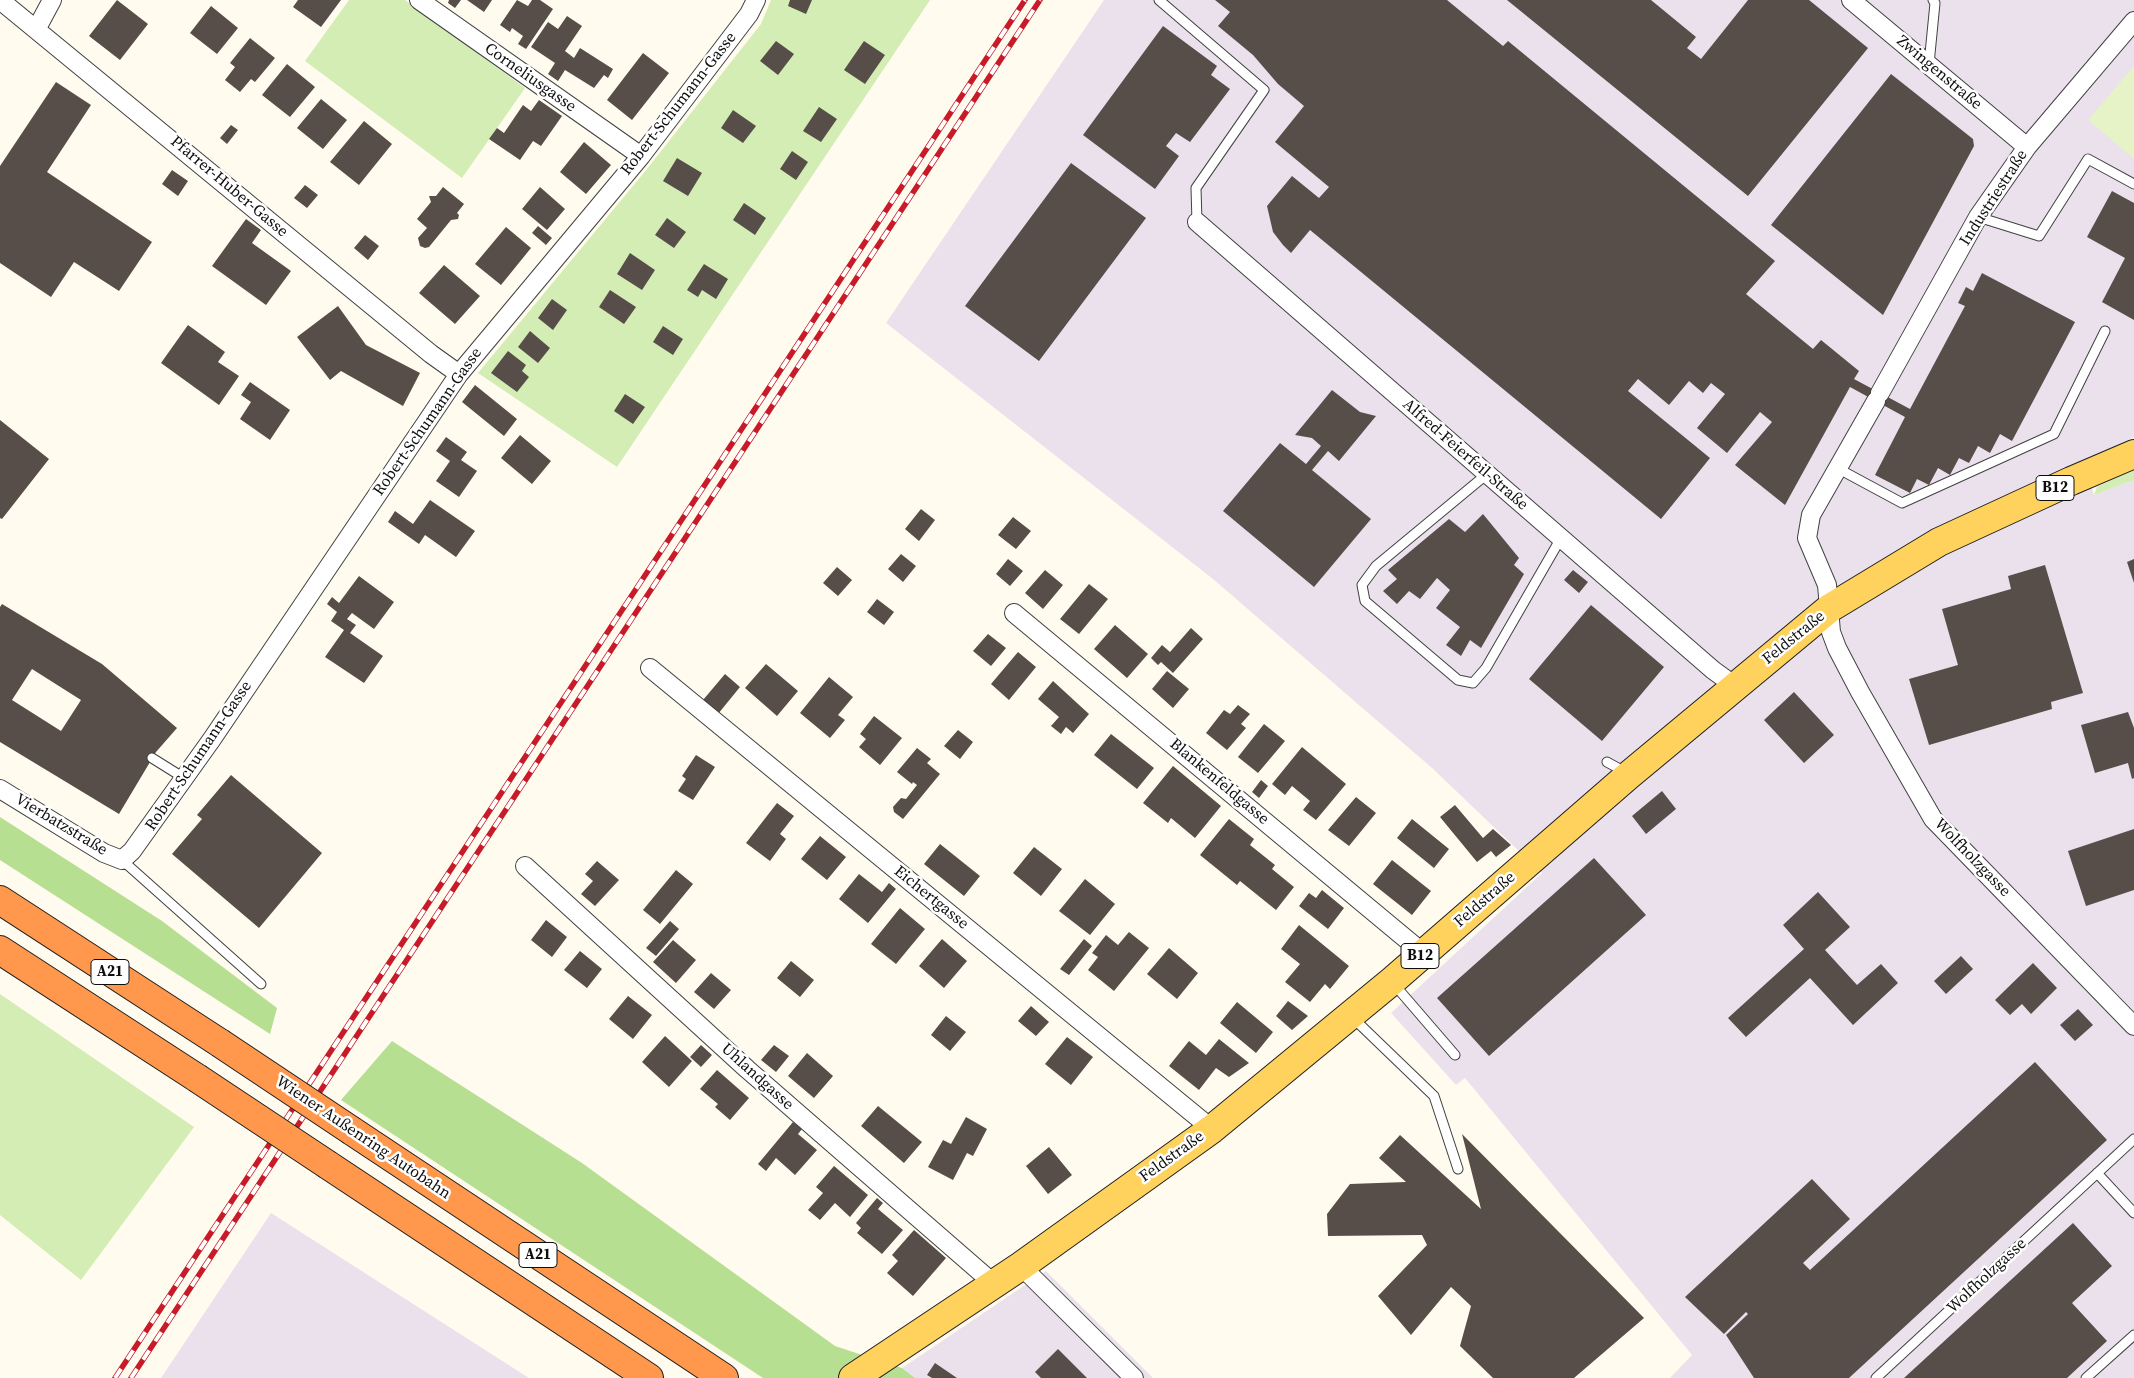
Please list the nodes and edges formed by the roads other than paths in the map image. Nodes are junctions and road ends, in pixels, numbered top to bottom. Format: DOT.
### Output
graph roads {
  1 [pos="0,0"];
  2 [pos="52,0"];
  3 [pos="419,0"];
  4 [pos="756,0"];
  5 [pos="1159,0"];
  6 [pos="1851,0"];
  7 [pos="1933,0"];
  8 [pos="2134,21"];
  9 [pos="37,28"];
  10 [pos="1929,64"];
  11 [pos="2027,147"];
  12 [pos="640,156"];
  13 [pos="2134,184"];
  14 [pos="1978,217"];
  15 [pos="1197,222"];
  16 [pos="2106,332"];
  17 [pos="459,374"];
  18 [pos="2134,454"];
  19 [pos="1837,468"];
  20 [pos="1487,474"];
  21 [pos="1561,538"];
  22 [pos="1830,608"];
  23 [pos="1014,613"];
  24 [pos="650,668"];
  25 [pos="1735,686"];
  26 [pos="152,758"];
  27 [pos="184,778"];
  28 [pos="0,788"];
  29 [pos="122,860"];
  30 [pos="525,866"];
  31 [pos="0,900"];
  32 [pos="0,950"];
  33 [pos="1423,953"];
  34 [pos="1392,981"];
  35 [pos="261,984"];
  36 [pos="1350,1015"];
  37 [pos="2134,1026"];
  38 [pos="1455,1055"];
  39 [pos="1212,1129"];
  40 [pos="2134,1139"];
  41 [pos="1458,1169"];
  42 [pos="2097,1173"];
  43 [pos="2134,1213"];
  44 [pos="1021,1266"];
  45 [pos="993,1283"];
  46 [pos="2134,1335"];
  47 [pos="649,1378"];
  48 [pos="724,1378"];
  49 [pos="853,1378"];
  50 [pos="1134,1378"];
  51 [pos="1876,1378"];
  52 [pos="2086,1378"];
  1 -- 9 [label="street, Pfarrer-Huber-Gasse"];
  2 -- 9 [label="street"];
  3 -- 12 [label="street, Corneliusgasse"];
  4 -- 12 [label="street, Robert-Schumann-Gasse"];
  5 -- 15 [label="lane"];
  6 -- 10 [label="street, Zwingenstraße"];
  7 -- 10 [label="lane"];
  8 -- 11 [label="street, Industriestraße"];
  9 -- 17 [label="street, Pfarrer-Huber-Gasse"];
  10 -- 11 [label="street, Zwingenstraße"];
  11 -- 14 [label="street, Industriestraße"];
  12 -- 17 [label="street, Robert-Schumann-Gasse"];
  13 -- 14 [label="lane"];
  14 -- 19 [label="street, Industriestraße"];
  15 -- 20 [label="street, Alfred-Feierfeil-Straße"];
  16 -- 19 [label="lane"];
  17 -- 27 [label="street, Robert-Schumann-Gasse"];
  18 -- 22 [label="main road, Feldstraße / B12"];
  19 -- 22 [label="street, Industriestraße"];
  20 -- 21 [label="street, Alfred-Feierfeil-Straße"];
  20 -- 21 [label="lane"];
  21 -- 25 [label="street, Alfred-Feierfeil-Straße"];
  22 -- 25 [label="main road, Feldstraße / B12"];
  22 -- 37 [label="street, Wolfholzgasse"];
  23 -- 33 [label="street, Blankenfeldgasse"];
  24 -- 39 [label="street, Eichertgasse"];
  25 -- 33 [label="main road, Feldstraße / B12"];
  26 -- 27 [label="lane"];
  27 -- 29 [label="street, Robert-Schumann-Gasse"];
  28 -- 29 [label="street, Vierbatzstraße"];
  29 -- 35 [label="lane"];
  30 -- 45 [label="street, Uhlandgasse"];
  31 -- 48 [label="highway, Wiener Außenring Autobahn / A21, bridge"];
  32 -- 47 [label="highway, A21, bridge"];
  33 -- 34 [label="main road, Feldstraße / B12"];
  34 -- 36 [label="main road, Feldstraße / B12"];
  34 -- 38 [label="lane"];
  36 -- 39 [label="main road, Feldstraße / B12"];
  36 -- 41 [label="lane"];
  39 -- 44 [label="main road, Feldstraße / B12"];
  40 -- 42 [label="lane, Wolfholzgasse"];
  42 -- 43 [label="lane"];
  42 -- 51 [label="lane, Wolfholzgasse"];
  44 -- 45 [label="main road, Feldstraße / B12"];
  44 -- 50 [label="street"];
  45 -- 49 [label="main road, Feldstraße / B12"];
  46 -- 52 [label="lane"];
}
